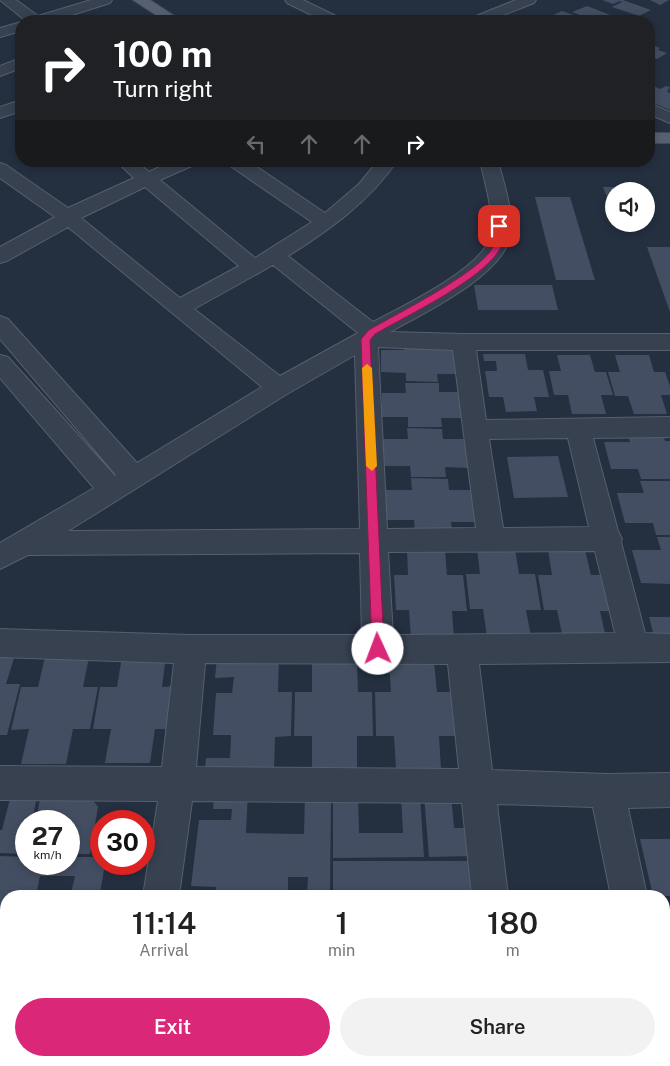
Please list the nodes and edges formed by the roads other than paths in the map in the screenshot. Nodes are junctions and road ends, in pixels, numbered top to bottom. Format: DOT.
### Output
graph roads {
  1 [pos="7,0"];
  2 [pos="105,0"];
  3 [pos="140,0"];
  4 [pos="292,0"];
  5 [pos="529,0"];
  6 [pos="434,4"];
  7 [pos="28,15"];
  8 [pos="56,15"];
  9 [pos="165,15"];
  10 [pos="323,15"];
  11 [pos="452,15"];
  12 [pos="491,15"];
  13 [pos="15,28"];
  14 [pos="0,32"];
  15 [pos="15,65"];
  16 [pos="0,71"];
  17 [pos="15,107"];
  18 [pos="655,111"];
  19 [pos="0,113"];
  20 [pos="670,118"];
  21 [pos="655,138"];
  22 [pos="670,138"];
  23 [pos="131,167"];
  24 [pos="174,167"];
  25 [pos="244,167"];
  26 [pos="383,167"];
  27 [pos="490,167"];
  28 [pos="0,170"];
  29 [pos="145,180"];
  30 [pos="24,185"];
  31 [pos="0,195"];
  32 [pos="69,218"];
  33 [pos="325,222"];
  34 [pos="273,255"];
  35 [pos="0,256"];
  36 [pos="253,267"];
  37 [pos="178,308"];
  38 [pos="0,324"];
  39 [pos="369,335"];
  40 [pos="463,342"];
  41 [pos="668,348"];
  42 [pos="0,363"];
  43 [pos="280,388"];
  44 [pos="670,427"];
  45 [pos="578,428"];
  46 [pos="477,430"];
  47 [pos="134,478"];
  48 [pos="112,491"];
  49 [pos="608,539"];
  50 [pos="491,540"];
  51 [pos="375,541"];
  52 [pos="25,543"];
  53 [pos="0,557"];
  54 [pos="0,643"];
  55 [pos="633,647"];
  56 [pos="670,648"];
  57 [pos="378,649"];
  58 [pos="191,650"];
  59 [pos="462,650"];
  60 [pos="0,783"];
  61 [pos="177,785"];
  62 [pos="477,786"];
  63 [pos="670,790"];
  64 [pos="607,791"];
  65 [pos="162,890"];
  66 [pos="489,890"];
  67 [pos="629,890"];
  1 -- 7 [label="street"];
  2 -- 8 [label="street"];
  3 -- 9 [label="main road"];
  4 -- 10 [label="street"];
  5 -- 12 [label="street"];
  6 -- 11 [label="street"];
  13 -- 14 [label="street"];
  15 -- 16 [label="street"];
  17 -- 19 [label="street"];
  18 -- 20 [label="street"];
  21 -- 22 [label="main road"];
  23 -- 29 [label="street"];
  24 -- 29 [label="street"];
  25 -- 33 [label="street"];
  26 -- 33 [label="street"];
  27 -- 39 [label="street"];
  28 -- 30 [label="street"];
  29 -- 32 [label="street"];
  29 -- 36 [label="street"];
  30 -- 31 [label="street"];
  30 -- 32 [label="street"];
  32 -- 35 [label="street"];
  32 -- 37 [label="street"];
  33 -- 34 [label="street"];
  34 -- 36 [label="street"];
  34 -- 39 [label="street"];
  36 -- 37 [label="street"];
  37 -- 43 [label="street"];
  38 -- 47 [label="street"];
  39 -- 40 [label="street"];
  39 -- 43 [label="street"];
  39 -- 51 [label="street"];
  40 -- 41 [label="street"];
  40 -- 46 [label="street"];
  42 -- 48 [label="street"];
  43 -- 47 [label="street"];
  44 -- 45 [label="street"];
  45 -- 46 [label="street"];
  45 -- 49 [label="street"];
  46 -- 50 [label="street"];
  47 -- 48 [label="street"];
  48 -- 52 [label="street"];
  49 -- 50 [label="street"];
  49 -- 55 [label="street"];
  50 -- 51 [label="street"];
  51 -- 52 [label="street"];
  51 -- 57 [label="street"];
  52 -- 53 [label="street"];
  54 -- 58 [label="street"];
  55 -- 56 [label="street"];
  55 -- 59 [label="street"];
  57 -- 58 [label="street"];
  57 -- 59 [label="street"];
  58 -- 61 [label="street"];
  59 -- 62 [label="street"];
  60 -- 61 [label="street"];
  61 -- 62 [label="street"];
  61 -- 65 [label="street"];
  62 -- 64 [label="street"];
  62 -- 66 [label="street"];
  63 -- 64 [label="street"];
  64 -- 67 [label="street"];
}
